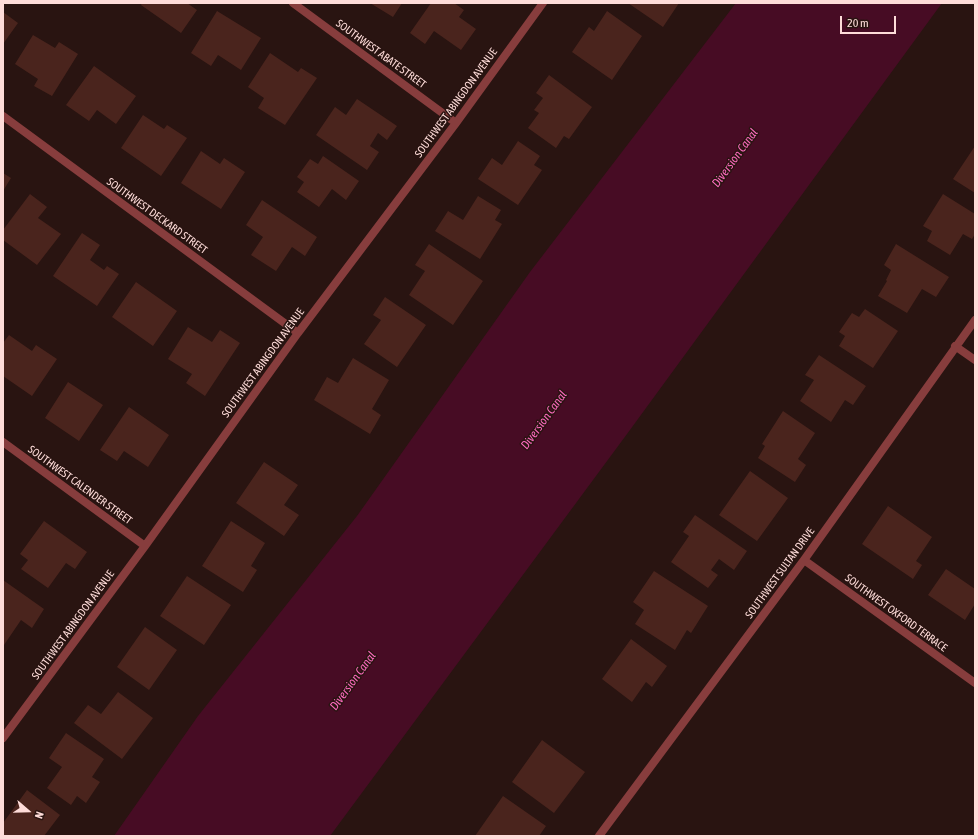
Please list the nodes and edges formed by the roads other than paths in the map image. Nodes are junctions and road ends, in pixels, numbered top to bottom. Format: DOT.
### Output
graph roads {
  1 [pos="293,3"];
  2 [pos="543,3"];
  3 [pos="3,116"];
  4 [pos="456,123"];
  5 [pos="975,320"];
  6 [pos="298,333"];
  7 [pos="955,346"];
  8 [pos="975,360"];
  9 [pos="3,442"];
  10 [pos="145,546"];
  11 [pos="804,560"];
  12 [pos="975,683"];
  13 [pos="3,738"];
  14 [pos="599,836"];
  1 -- 4 [label="street, SOUTHWEST ABATE STREET"];
  2 -- 4 [label="street, SOUTHWEST ABINGDON AVENUE"];
  3 -- 6 [label="street, SOUTHWEST DECKARD STREET"];
  4 -- 6 [label="street, SOUTHWEST ABINGDON AVENUE"];
  5 -- 7 [label="street, SOUTHWEST SULTAN DRIVE"];
  6 -- 10 [label="street, SOUTHWEST ABINGDON AVENUE"];
  7 -- 8 [label="street"];
  7 -- 11 [label="street, SOUTHWEST SULTAN DRIVE"];
  9 -- 10 [label="street, SOUTHWEST CALENDER STREET"];
  10 -- 13 [label="street, SOUTHWEST ABINGDON AVENUE"];
  11 -- 12 [label="street, SOUTHWEST OXFORD TERRACE"];
  11 -- 14 [label="street, SOUTHWEST SULTAN DRIVE"];
}
